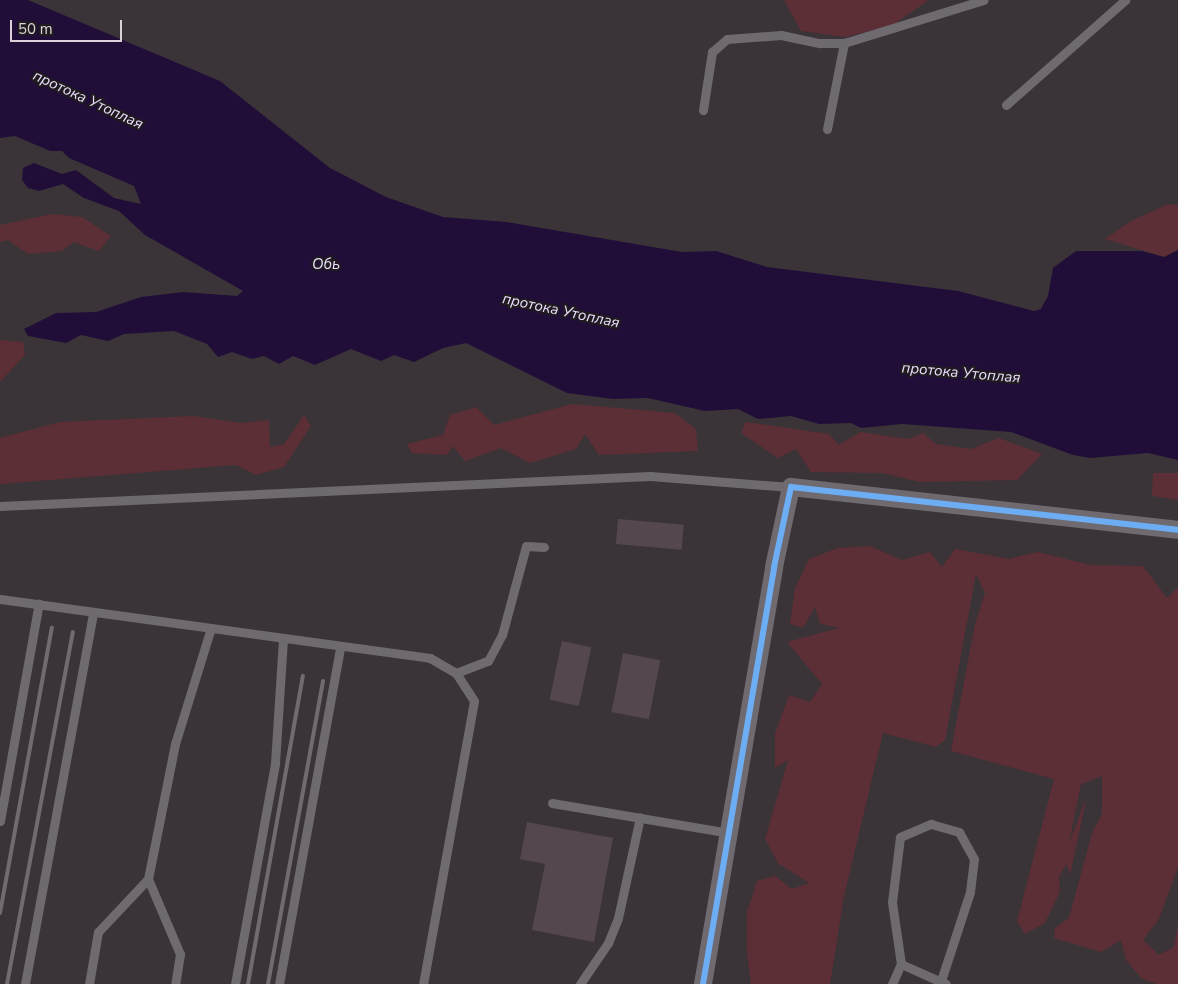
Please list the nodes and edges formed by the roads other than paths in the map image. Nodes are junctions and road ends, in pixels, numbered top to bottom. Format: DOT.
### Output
graph roads {
  1 [pos="984,0"];
  2 [pos="1126,0"];
  3 [pos="844,43"];
  4 [pos="1006,105"];
  5 [pos="703,110"];
  6 [pos="827,129"];
  7 [pos="791,487"];
  8 [pos="0,506"];
  9 [pos="1178,530"];
  10 [pos="544,547"];
  11 [pos="0,599"];
  12 [pos="39,603"];
  13 [pos="93,613"];
  14 [pos="210,630"];
  15 [pos="283,639"];
  16 [pos="340,646"];
  17 [pos="456,673"];
  18 [pos="552,802"];
  19 [pos="640,817"];
  20 [pos="0,821"];
  21 [pos="730,833"];
  22 [pos="148,879"];
  23 [pos="901,964"];
  24 [pos="943,983"];
  25 [pos="25,984"];
  26 [pos="88,984"];
  27 [pos="174,984"];
  28 [pos="235,984"];
  29 [pos="279,984"];
  30 [pos="423,984"];
  31 [pos="580,984"];
  32 [pos="703,984"];
  33 [pos="892,984"];
  1 -- 3 [label="lane"];
  2 -- 4 [label="lane"];
  3 -- 5 [label="lane"];
  3 -- 6 [label="lane"];
  7 -- 8 [label="lane"];
  7 -- 9 [label="street"];
  7 -- 21 [label="street"];
  10 -- 17 [label="lane"];
  11 -- 12 [label="lane"];
  12 -- 13 [label="lane"];
  12 -- 20 [label="lane"];
  13 -- 14 [label="lane"];
  13 -- 25 [label="lane"];
  14 -- 15 [label="lane"];
  14 -- 22 [label="lane"];
  15 -- 16 [label="lane"];
  15 -- 28 [label="lane"];
  16 -- 17 [label="lane"];
  16 -- 29 [label="lane"];
  17 -- 30 [label="lane"];
  18 -- 19 [label="lane"];
  19 -- 21 [label="lane"];
  19 -- 31 [label="lane"];
  21 -- 32 [label="street"];
  22 -- 26 [label="lane"];
  22 -- 27 [label="lane"];
  23 -- 24 [label="lane"];
  23 -- 24 [label="lane"];
  23 -- 33 [label="lane"];
}
